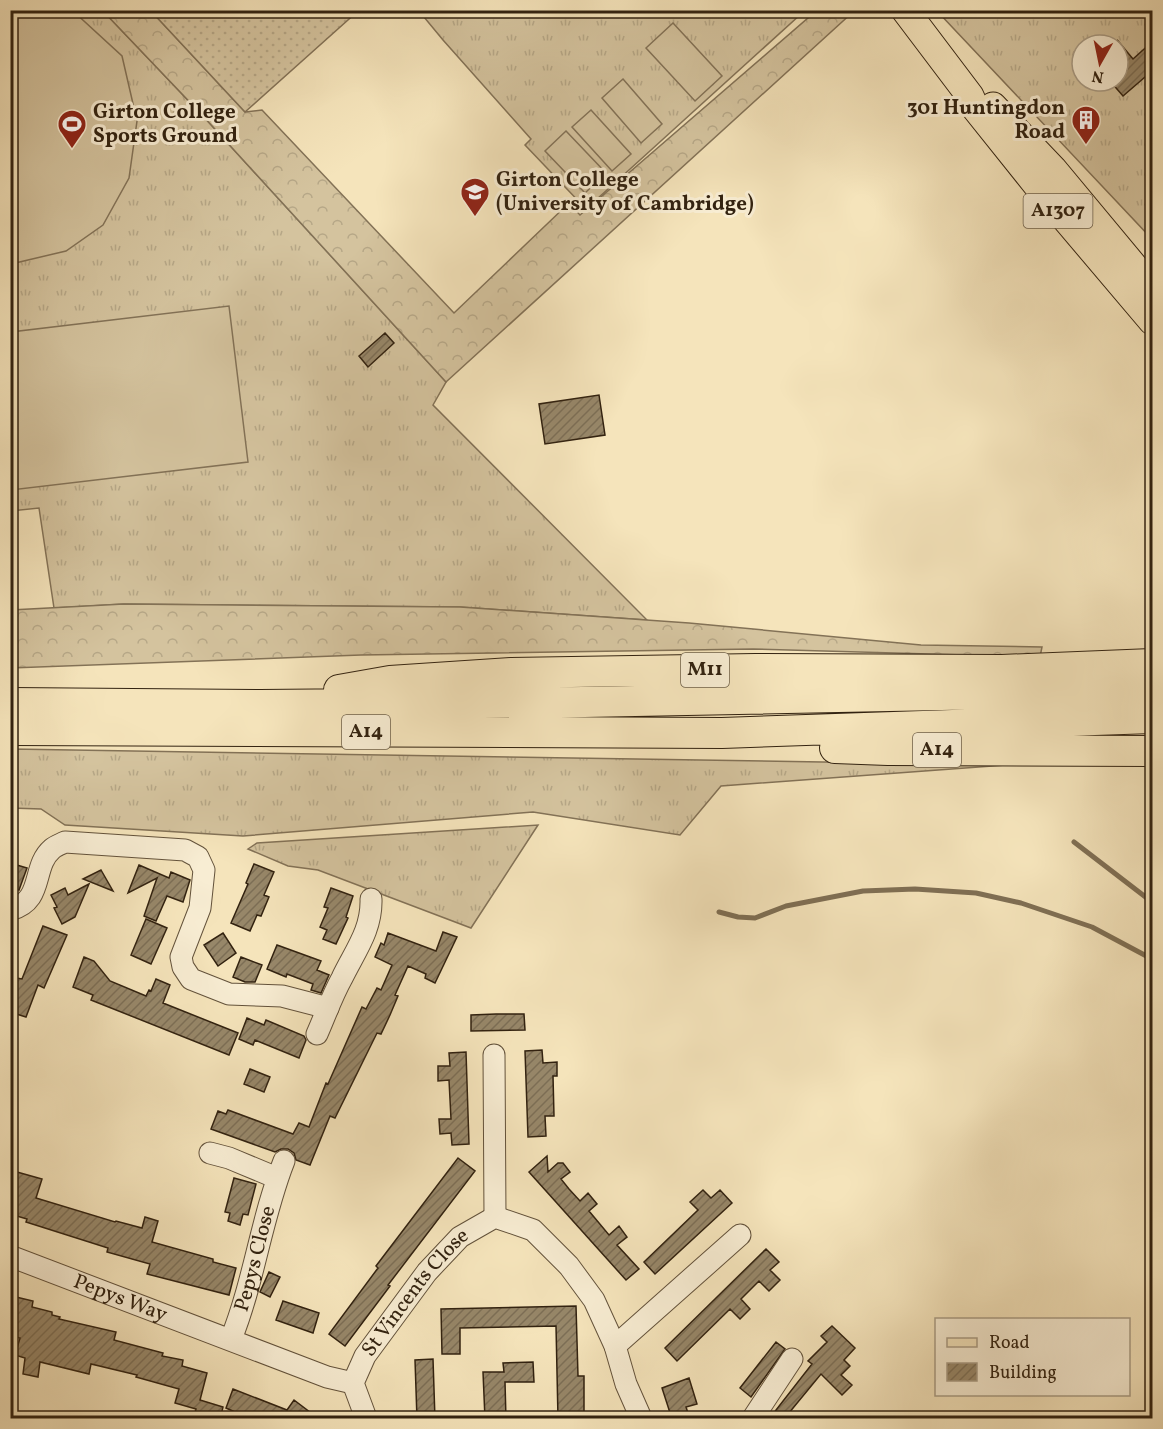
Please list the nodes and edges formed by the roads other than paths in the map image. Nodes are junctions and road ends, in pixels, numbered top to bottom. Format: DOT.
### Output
graph roads {
  1 [pos="905,10"];
  2 [pos="1072,209"];
  3 [pos="1152,288"];
  4 [pos="1152,321"];
  5 [pos="1152,664"];
  6 [pos="1152,691"];
  7 [pos="10,703"];
  8 [pos="260,705"];
  9 [pos="1152,718"];
  10 [pos="10,730"];
  11 [pos="722,733"];
  12 [pos="1152,751"];
  13 [pos="371,899"];
  14 [pos="10,910"];
  15 [pos="328,1008"];
  16 [pos="317,1035"];
  17 [pos="494,1055"];
  18 [pos="210,1153"];
  19 [pos="495,1217"];
  20 [pos="740,1235"];
  21 [pos="10,1256"];
  22 [pos="231,1340"];
  23 [pos="615,1346"];
  24 [pos="792,1359"];
  25 [pos="353,1383"];
  26 [pos="366,1419"];
  27 [pos="641,1419"];
  28 [pos="753,1419"];
  1 -- 2 [label="main road, A1307"];
  2 -- 3 [label="main road, A1307"];
  2 -- 4 [label="main road, A1307"];
  5 -- 8 [label="highway, M11"];
  6 -- 8 [label="highway, A14"];
  7 -- 8 [label="highway, A14"];
  9 -- 11 [label="highway, A14"];
  10 -- 11 [label="highway, A14"];
  11 -- 12 [label="highway, A14"];
  13 -- 15 [label="street"];
  14 -- 15 [label="street"];
  15 -- 16 [label="street"];
  17 -- 19 [label="street, St Vincents Close"];
  18 -- 22 [label="street, Pepys Close"];
  19 -- 23 [label="street, St Vincents Close"];
  19 -- 25 [label="street, St Vincents Close"];
  20 -- 23 [label="street"];
  21 -- 22 [label="street, Pepys Way"];
  22 -- 25 [label="street, St Vincents Close"];
  23 -- 27 [label="street, St Vincents Close"];
  24 -- 28 [label="street"];
  25 -- 26 [label="street, St Vincents Close"];
}
